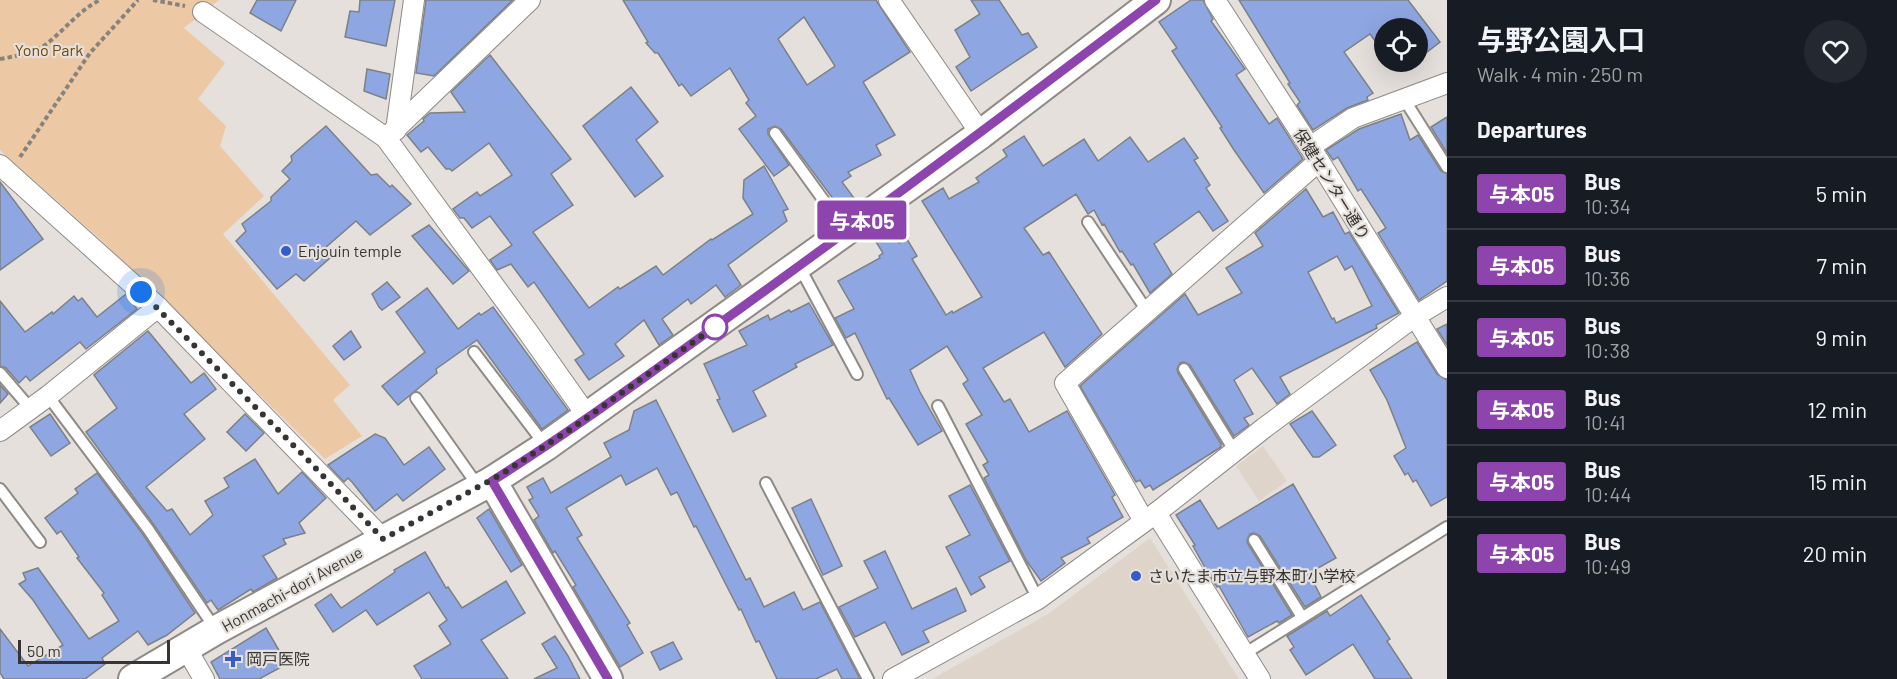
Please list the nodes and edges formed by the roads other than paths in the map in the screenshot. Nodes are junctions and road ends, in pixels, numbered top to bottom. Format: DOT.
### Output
graph roads {
  1 [pos="414,0"];
  2 [pos="530,0"];
  3 [pos="890,0"];
  4 [pos="1156,0"];
  5 [pos="1215,0"];
  6 [pos="195,9"];
  7 [pos="1447,83"];
  8 [pos="1404,99"];
  9 [pos="776,133"];
  10 [pos="391,134"];
  11 [pos="981,134"];
  12 [pos="1314,154"];
  13 [pos="1447,167"];
  14 [pos="4,168"];
  15 [pos="1088,222"];
  16 [pos="846,232"];
  17 [pos="799,266"];
  18 [pos="1447,297"];
  19 [pos="158,307"];
  20 [pos="1147,311"];
  21 [pos="1414,317"];
  22 [pos="474,352"];
  23 [pos="1447,368"];
  24 [pos="1184,369"];
  25 [pos="0,373"];
  26 [pos="857,375"];
  27 [pos="48,396"];
  28 [pos="416,398"];
  29 [pos="938,406"];
  30 [pos="30,408"];
  31 [pos="588,417"];
  32 [pos="0,431"];
  33 [pos="546,446"];
  34 [pos="1234,452"];
  35 [pos="766,483"];
  36 [pos="486,484"];
  37 [pos="0,489"];
  38 [pos="1150,517"];
  39 [pos="1447,527"];
  40 [pos="383,539"];
  41 [pos="1254,540"];
  42 [pos="40,542"];
  43 [pos="1038,598"];
  44 [pos="1302,617"];
  45 [pos="216,630"];
  46 [pos="186,648"];
  47 [pos="1244,654"];
  48 [pos="606,678"];
  49 [pos="133,679"];
  50 [pos="204,679"];
  51 [pos="868,679"];
  52 [pos="893,679"];
  53 [pos="1260,679"];
  1 -- 10 [label="street"];
  2 -- 10 [label="street"];
  3 -- 11 [label="street"];
  4 -- 11 [label="main road, Honmachi-dori Avenue"];
  5 -- 12 [label="street, 保健センター通り"];
  6 -- 10 [label="street"];
  7 -- 8 [label="street"];
  8 -- 12 [label="street"];
  8 -- 13 [label="lane"];
  9 -- 16 [label="lane"];
  10 -- 31 [label="street"];
  11 -- 16 [label="main road, Honmachi-dori Avenue"];
  12 -- 20 [label="street"];
  12 -- 21 [label="street, 保健センター通り"];
  14 -- 19 [label="street"];
  15 -- 20 [label="lane"];
  16 -- 17 [label="main road, Honmachi-dori Avenue"];
  17 -- 26 [label="lane"];
  17 -- 31 [label="main road, Honmachi-dori Avenue"];
  18 -- 21 [label="street"];
  19 -- 27 [label="street"];
  19 -- 40 [label="street"];
  20 -- 38 [label="street"];
  21 -- 23 [label="street, 保健センター通り"];
  21 -- 34 [label="street"];
  22 -- 33 [label="lane"];
  24 -- 34 [label="lane"];
  25 -- 30 [label="lane"];
  27 -- 30 [label="street"];
  27 -- 45 [label="lane"];
  28 -- 36 [label="lane"];
  29 -- 43 [label="lane"];
  30 -- 32 [label="street"];
  31 -- 33 [label="main road, Honmachi-dori Avenue"];
  33 -- 36 [label="main road, Honmachi-dori Avenue"];
  34 -- 38 [label="street"];
  35 -- 51 [label="lane"];
  36 -- 40 [label="main road, Honmachi-dori Avenue"];
  36 -- 48 [label="main road"];
  37 -- 42 [label="lane"];
  38 -- 43 [label="street"];
  38 -- 47 [label="street"];
  39 -- 44 [label="lane"];
  40 -- 45 [label="main road, Honmachi-dori Avenue"];
  41 -- 44 [label="lane"];
  43 -- 52 [label="street"];
  44 -- 47 [label="lane"];
  45 -- 46 [label="main road, Honmachi-dori Avenue"];
  46 -- 49 [label="main road, Honmachi-dori Avenue"];
  46 -- 50 [label="street"];
  47 -- 53 [label="street"];
}
